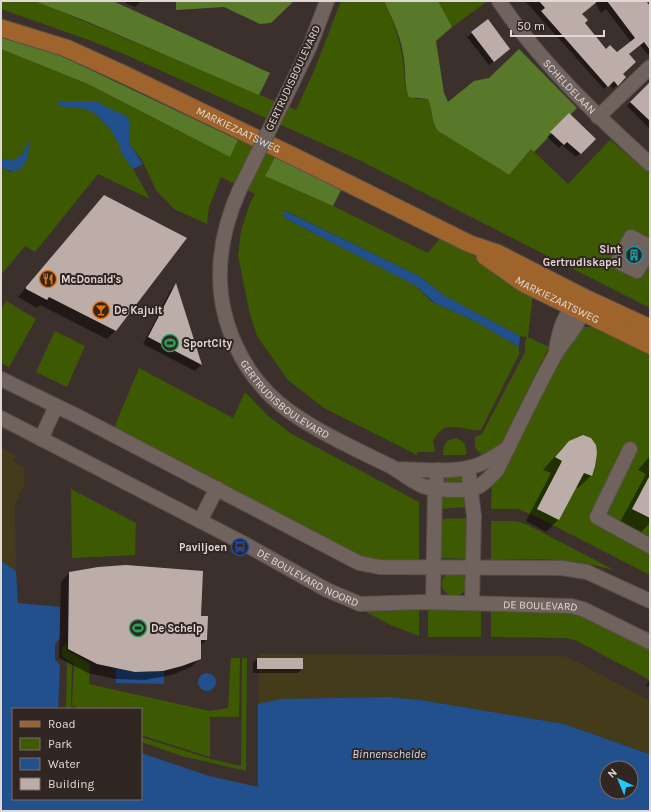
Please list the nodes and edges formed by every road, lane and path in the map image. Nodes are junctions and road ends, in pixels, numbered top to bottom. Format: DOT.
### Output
graph roads {
  1 [pos="327,1"];
  2 [pos="499,1"];
  3 [pos="1,28"];
  4 [pos="650,67"];
  5 [pos="598,117"];
  6 [pos="650,164"];
  7 [pos="579,306"];
  8 [pos="650,328"];
  9 [pos="650,345"];
  10 [pos="1,379"];
  11 [pos="56,406"];
  12 [pos="1,418"];
  13 [pos="42,439"];
  14 [pos="508,448"];
  15 [pos="630,449"];
  16 [pos="468,468"];
  17 [pos="395,469"];
  18 [pos="438,470"];
  19 [pos="217,488"];
  20 [pos="434,489"];
  21 [pos="472,489"];
  22 [pos="200,521"];
  23 [pos="650,546"];
  24 [pos="428,566"];
  25 [pos="474,568"];
  26 [pos="648,597"];
  27 [pos="428,602"];
  28 [pos="472,604"];
  29 [pos="650,642"];
  1 -- 17 [label="street, GERTRUDISBOULEVARD, bridge"];
  2 -- 5 [label="street, SCHELDELAAN"];
  3 -- 7 [label="main road, MARKIEZAATSWEG"];
  4 -- 5 [label="street"];
  5 -- 6 [label="street, SCHELDELAAN"];
  7 -- 8 [label="main road, MARKIEZAATSWEG"];
  7 -- 9 [label="main road, MARKIEZAATSWEG"];
  7 -- 14 [label="street"];
  10 -- 11 [label="street"];
  11 -- 13 [label="street"];
  11 -- 19 [label="street"];
  12 -- 13 [label="street, DE BOULEVARD NOORD"];
  13 -- 22 [label="street, DE BOULEVARD NOORD"];
  14 -- 16 [label="street, GERTRUDISBOULEVARD"];
  14 -- 21 [label="street"];
  15 -- 23 [label="street"];
  16 -- 18 [label="street, GERTRUDISBOULEVARD"];
  16 -- 21 [label="street"];
  17 -- 18 [label="street, GERTRUDISBOULEVARD"];
  17 -- 20 [label="street, GERTRUDISBOULEVARD"];
  18 -- 20 [label="street"];
  19 -- 22 [label="street"];
  19 -- 24 [label="street"];
  20 -- 21 [label="street, GERTRUDISBOULEVARD"];
  20 -- 24 [label="street"];
  21 -- 25 [label="street"];
  22 -- 27 [label="street, DE BOULEVARD NOORD"];
  24 -- 25 [label="street"];
  24 -- 27 [label="street"];
  25 -- 26 [label="street"];
  25 -- 28 [label="street"];
  27 -- 28 [label="street, DE BOULEVARD"];
  28 -- 29 [label="street, DE BOULEVARD"];
}
